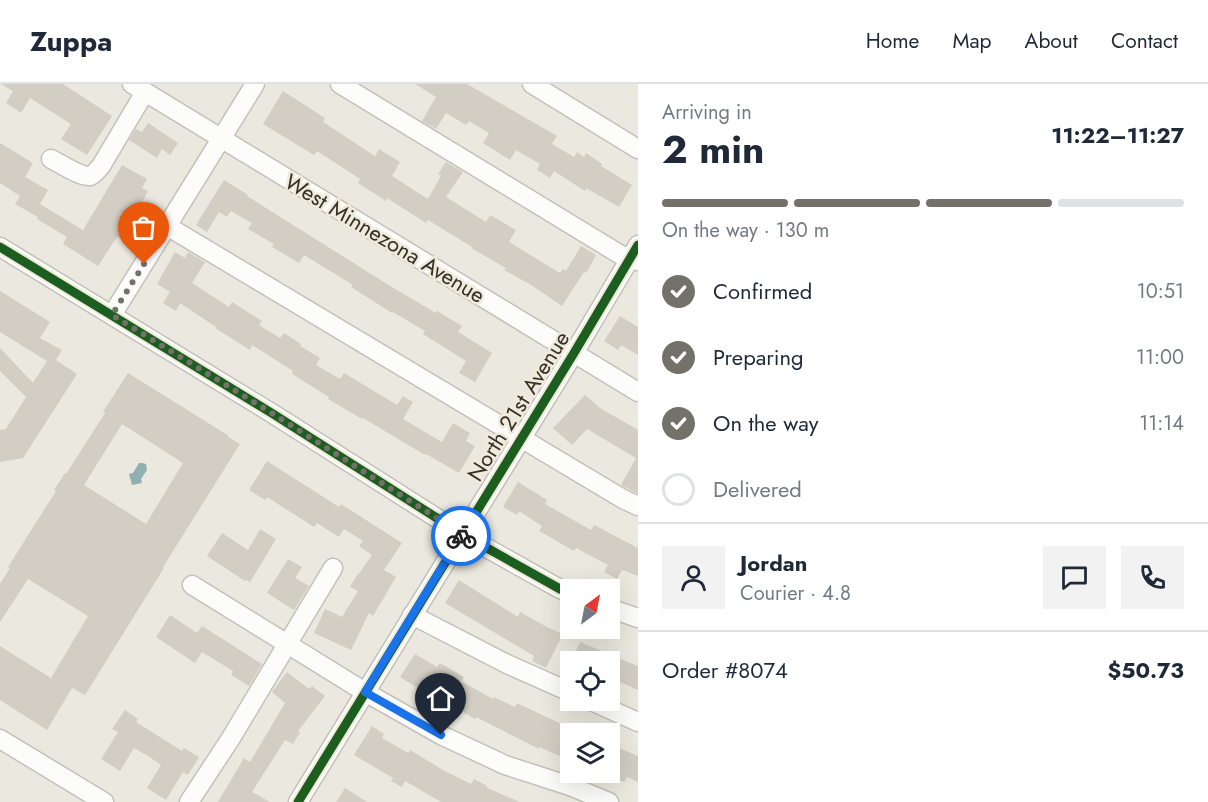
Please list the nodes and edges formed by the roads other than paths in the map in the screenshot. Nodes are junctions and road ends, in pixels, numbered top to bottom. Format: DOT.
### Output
graph roads {
  1 [pos="255,84"];
  2 [pos="340,84"];
  3 [pos="532,84"];
  4 [pos="139,88"];
  5 [pos="222,138"];
  6 [pos="638,149"];
  7 [pos="51,159"];
  8 [pos="167,226"];
  9 [pos="0,247"];
  10 [pos="635,256"];
  11 [pos="112,315"];
  12 [pos="574,353"];
  13 [pos="638,392"];
  14 [pos="522,438"];
  15 [pos="638,506"];
  16 [pos="462,534"];
  17 [pos="333,568"];
  18 [pos="192,585"];
  19 [pos="560,589"];
  20 [pos="620,612"];
  21 [pos="412,615"];
  22 [pos="638,618"];
  23 [pos="287,644"];
  24 [pos="560,688"];
  25 [pos="365,692"];
  26 [pos="614,711"];
  27 [pos="638,722"];
  28 [pos="0,739"];
  29 [pos="104,802"];
  30 [pos="189,802"];
  31 [pos="298,802"];
  32 [pos="609,802"];
  1 -- 5 [label="street"];
  2 -- 10 [label="street"];
  3 -- 6 [label="street"];
  4 -- 5 [label="street, West Minnezona Avenue"];
  4 -- 7 [label="street"];
  5 -- 8 [label="street"];
  5 -- 12 [label="street, West Minnezona Avenue"];
  8 -- 11 [label="street"];
  8 -- 14 [label="street"];
  9 -- 11 [label="street"];
  10 -- 12 [label="street, North 21st Avenue"];
  11 -- 16 [label="street"];
  12 -- 13 [label="street, West Minnezona Avenue"];
  12 -- 14 [label="street, North 21st Avenue"];
  14 -- 15 [label="street"];
  14 -- 16 [label="street, North 21st Avenue"];
  16 -- 19 [label="street"];
  16 -- 21 [label="street, North 21st Avenue"];
  17 -- 23 [label="street"];
  18 -- 23 [label="street"];
  20 -- 22 [label="street"];
  21 -- 24 [label="street"];
  21 -- 25 [label="street, North 21st Avenue"];
  23 -- 25 [label="street"];
  23 -- 30 [label="street"];
  25 -- 31 [label="street, North 21st Avenue"];
  25 -- 32 [label="street"];
  26 -- 27 [label="street"];
  28 -- 29 [label="street"];
}
